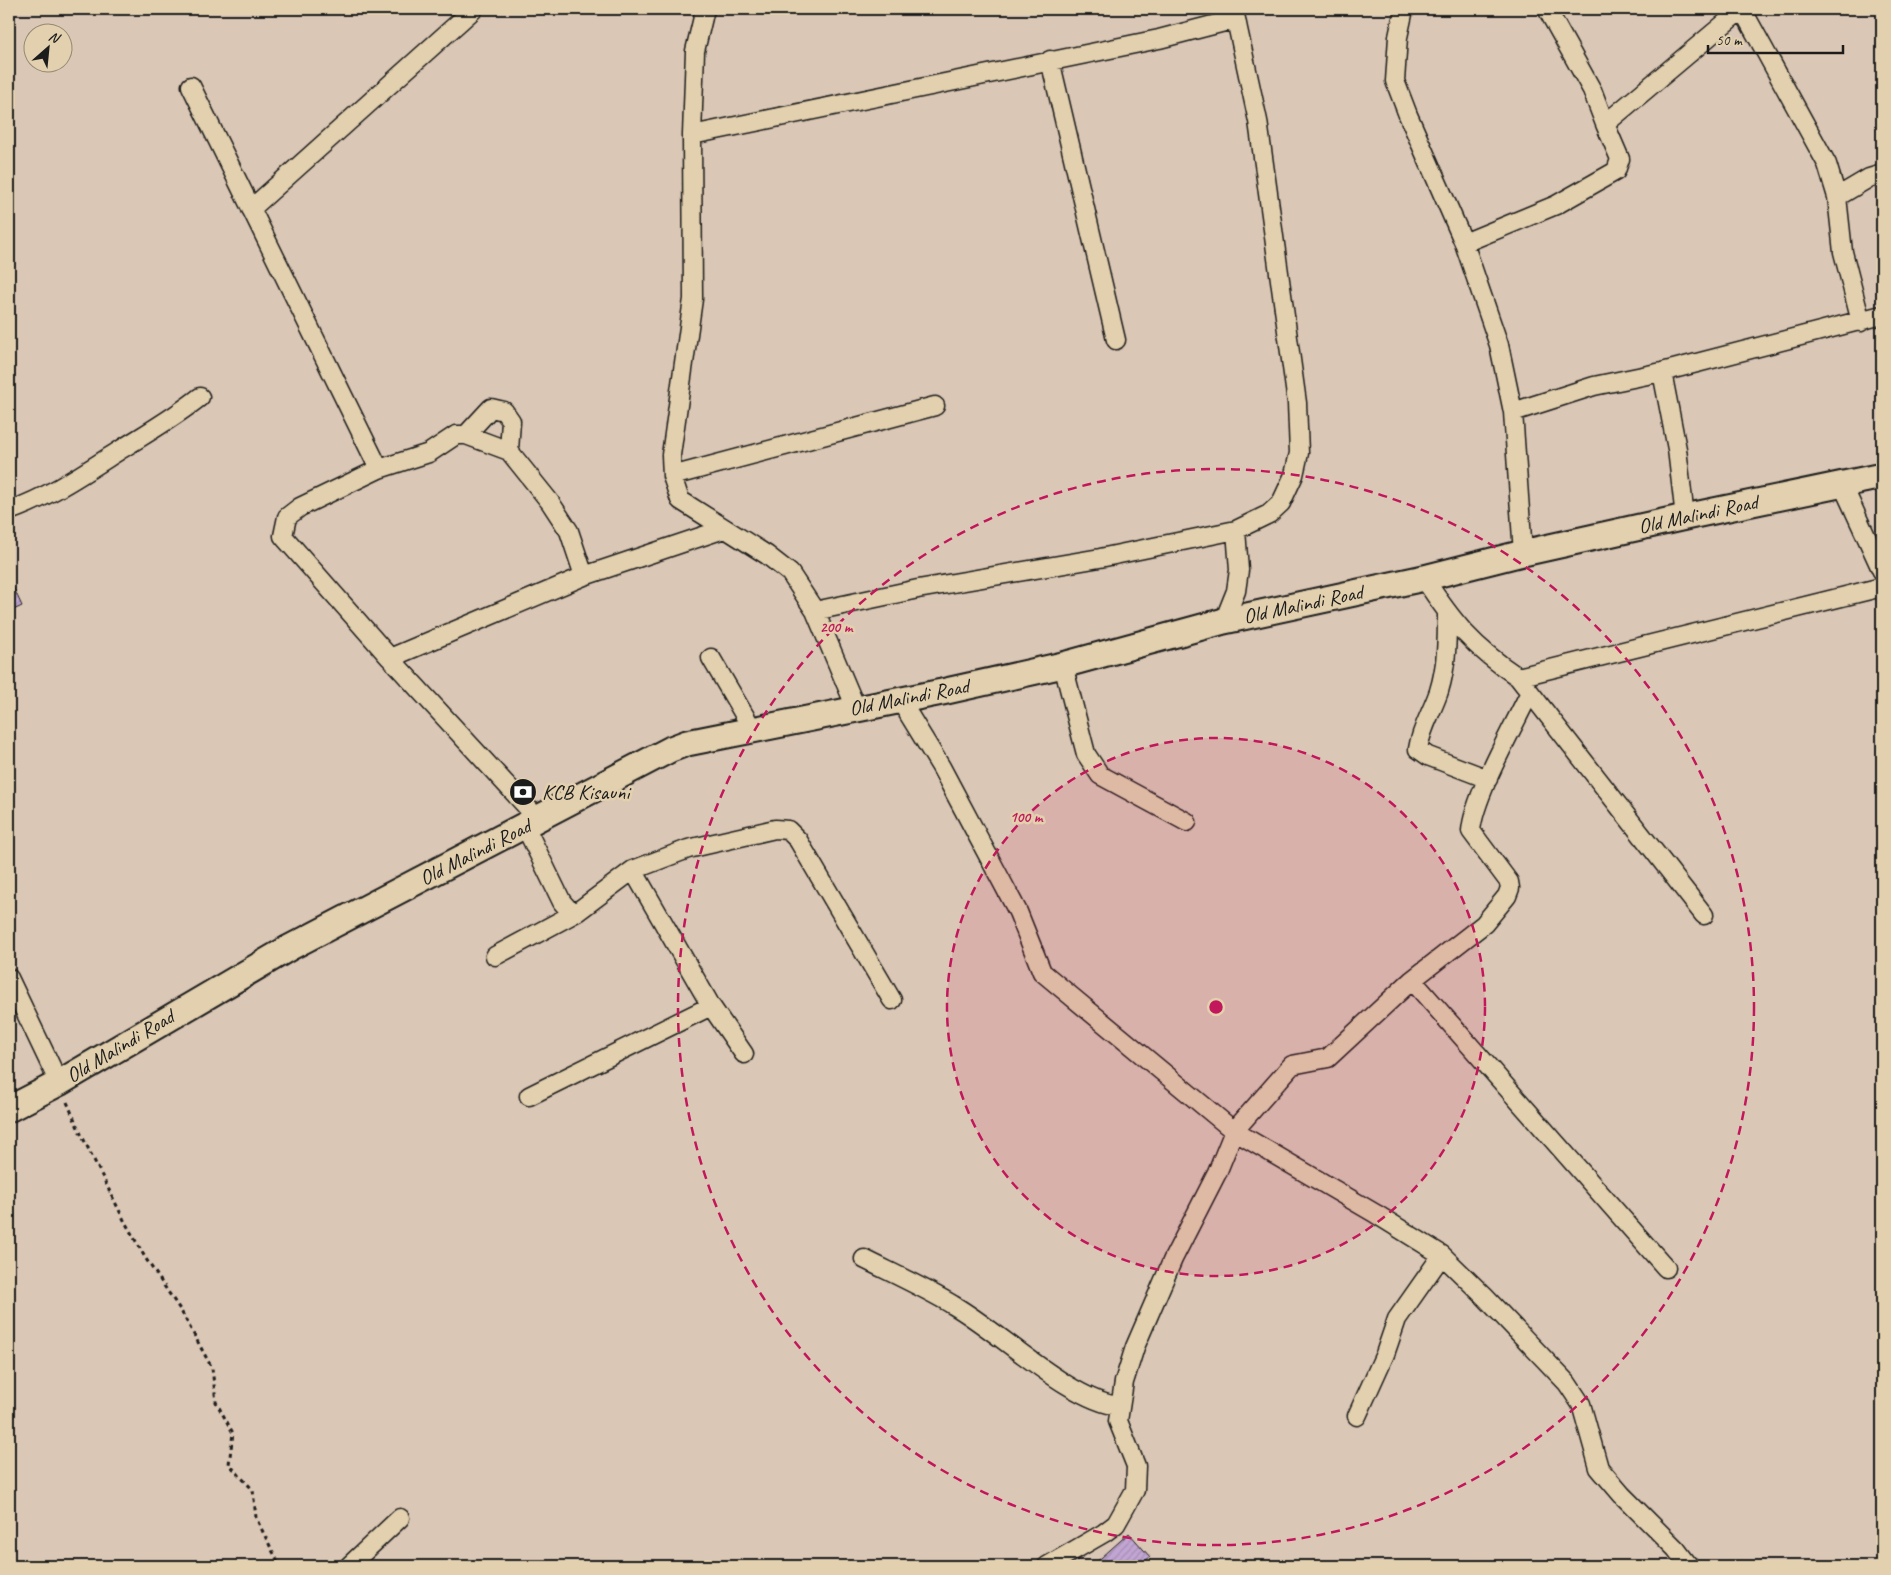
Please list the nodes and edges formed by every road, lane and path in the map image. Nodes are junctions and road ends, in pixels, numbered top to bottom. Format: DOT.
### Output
graph roads {
  1 [pos="474,9"];
  2 [pos="705,9"];
  3 [pos="1404,9"];
  4 [pos="1547,9"];
  5 [pos="1742,9"];
  6 [pos="1235,14"];
  7 [pos="1050,60"];
  8 [pos="191,86"];
  9 [pos="1605,124"];
  10 [pos="692,135"];
  11 [pos="1882,174"];
  12 [pos="1837,197"];
  13 [pos="251,209"];
  14 [pos="1464,243"];
  15 [pos="1882,315"];
  16 [pos="1861,322"];
  17 [pos="1116,340"];
  18 [pos="1662,372"];
  19 [pos="200,397"];
  20 [pos="935,406"];
  21 [pos="1513,412"];
  22 [pos="466,435"];
  23 [pos="509,451"];
  24 [pos="379,469"];
  25 [pos="672,476"];
  26 [pos="1882,476"];
  27 [pos="1842,484"];
  28 [pos="9,511"];
  29 [pos="1685,517"];
  30 [pos="724,529"];
  31 [pos="1236,530"];
  32 [pos="1523,553"];
  33 [pos="1882,571"];
  34 [pos="584,576"];
  35 [pos="1424,578"];
  36 [pos="1882,587"];
  37 [pos="815,611"];
  38 [pos="1447,614"];
  39 [pos="1224,621"];
  40 [pos="390,658"];
  41 [pos="711,658"];
  42 [pos="1063,665"];
  43 [pos="1518,677"];
  44 [pos="1529,694"];
  45 [pos="900,700"];
  46 [pos="856,708"];
  47 [pos="753,730"];
  48 [pos="1488,779"];
  49 [pos="532,822"];
  50 [pos="1187,822"];
  51 [pos="633,870"];
  52 [pos="577,912"];
  53 [pos="1704,915"];
  54 [pos="495,956"];
  55 [pos="9,978"];
  56 [pos="1412,980"];
  57 [pos="892,1000"];
  58 [pos="711,1006"];
  59 [pos="744,1054"];
  60 [pos="60,1083"];
  61 [pos="529,1096"];
  62 [pos="9,1109"];
  63 [pos="1234,1131"];
  64 [pos="1442,1255"];
  65 [pos="864,1260"];
  66 [pos="1666,1268"];
  67 [pos="1119,1406"];
  68 [pos="1357,1416"];
  69 [pos="400,1518"];
  70 [pos="280,1566"];
  71 [pos="349,1566"];
  72 [pos="1047,1566"];
  73 [pos="1689,1566"];
  1 -- 13 [label="street"];
  2 -- 10 [label="street"];
  3 -- 14 [label="street"];
  4 -- 9 [label="street"];
  5 -- 9 [label="street"];
  5 -- 12 [label="street"];
  6 -- 7 [label="street"];
  6 -- 31 [label="street"];
  7 -- 10 [label="street"];
  7 -- 17 [label="street"];
  8 -- 13 [label="street"];
  9 -- 14 [label="street"];
  10 -- 25 [label="street"];
  11 -- 12 [label="street"];
  12 -- 16 [label="street"];
  13 -- 24 [label="street"];
  14 -- 21 [label="street"];
  15 -- 16 [label="street"];
  16 -- 18 [label="street"];
  18 -- 21 [label="street"];
  18 -- 29 [label="street"];
  19 -- 28 [label="street"];
  20 -- 25 [label="street"];
  21 -- 32 [label="street"];
  22 -- 23 [label="street"];
  22 -- 23 [label="street"];
  22 -- 24 [label="street"];
  23 -- 34 [label="street"];
  24 -- 40 [label="street"];
  25 -- 30 [label="street"];
  26 -- 27 [label="main road, Old Malindi Road"];
  27 -- 29 [label="main road, Old Malindi Road"];
  27 -- 33 [label="street"];
  29 -- 32 [label="main road, Old Malindi Road"];
  30 -- 34 [label="street"];
  30 -- 37 [label="street"];
  31 -- 37 [label="street"];
  31 -- 39 [label="street"];
  32 -- 35 [label="main road, Old Malindi Road"];
  34 -- 40 [label="street"];
  35 -- 38 [label="street"];
  35 -- 39 [label="main road, Old Malindi Road"];
  36 -- 43 [label="street"];
  37 -- 46 [label="street"];
  38 -- 43 [label="street"];
  38 -- 48 [label="street"];
  39 -- 42 [label="main road, Old Malindi Road"];
  40 -- 49 [label="street"];
  41 -- 47 [label="street"];
  42 -- 45 [label="main road, Old Malindi Road"];
  42 -- 50 [label="street"];
  43 -- 44 [label="street"];
  44 -- 48 [label="street"];
  44 -- 53 [label="street"];
  45 -- 46 [label="main road, Old Malindi Road"];
  45 -- 63 [label="street"];
  46 -- 47 [label="main road, Old Malindi Road"];
  47 -- 49 [label="main road, Old Malindi Road"];
  48 -- 56 [label="street"];
  49 -- 52 [label="street"];
  49 -- 60 [label="main road, Old Malindi Road"];
  51 -- 52 [label="street"];
  51 -- 57 [label="street"];
  51 -- 58 [label="street"];
  52 -- 54 [label="street"];
  55 -- 60 [label="street"];
  56 -- 63 [label="street"];
  56 -- 66 [label="street"];
  58 -- 59 [label="street"];
  58 -- 61 [label="street"];
  60 -- 62 [label="main road, Old Malindi Road"];
  60 -- 70 [label="path"];
  63 -- 64 [label="street"];
  63 -- 67 [label="street"];
  64 -- 68 [label="street"];
  64 -- 73 [label="street"];
  65 -- 67 [label="street"];
  67 -- 72 [label="street"];
  69 -- 71 [label="street"];
}
